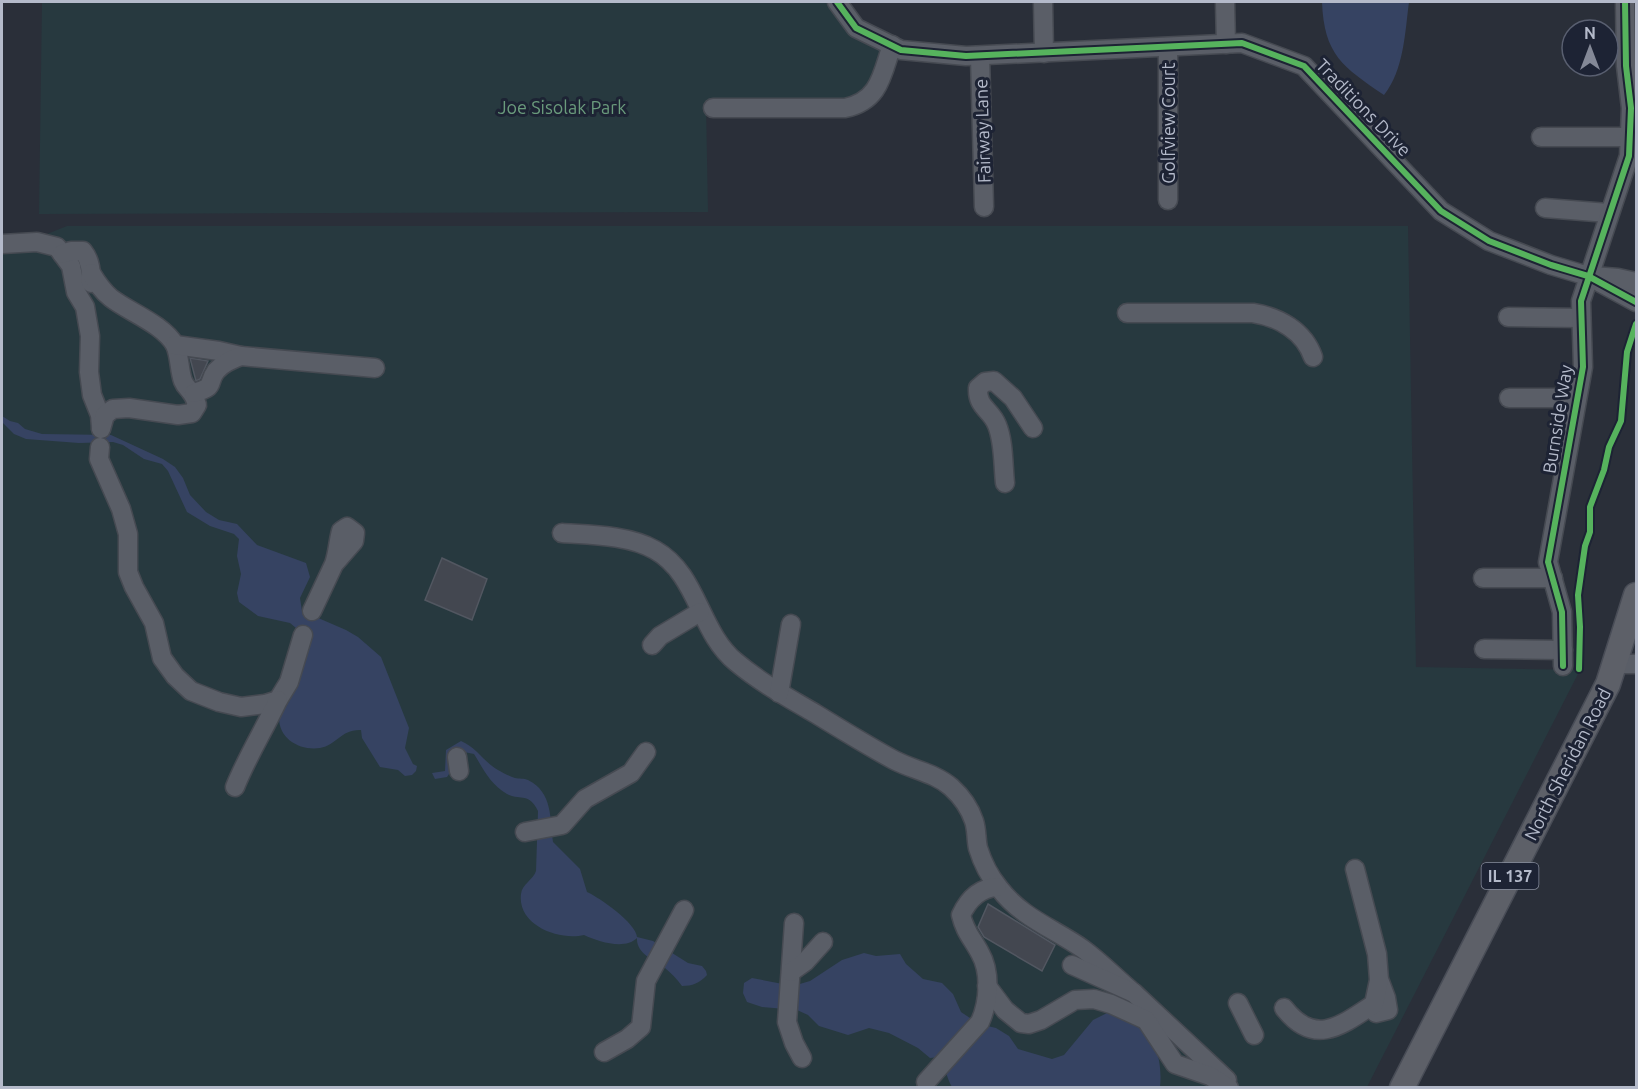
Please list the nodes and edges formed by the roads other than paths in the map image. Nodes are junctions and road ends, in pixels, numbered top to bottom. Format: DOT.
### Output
graph roads {
  1 [pos="837,2"];
  2 [pos="1043,2"];
  3 [pos="1225,2"];
  4 [pos="1625,2"];
  5 [pos="1226,44"];
  6 [pos="892,45"];
  7 [pos="1168,47"];
  8 [pos="1044,53"];
  9 [pos="980,56"];
  10 [pos="713,108"];
  11 [pos="1541,137"];
  12 [pos="1630,137"];
  13 [pos="1168,200"];
  14 [pos="984,207"];
  15 [pos="1545,208"];
  16 [pos="1608,213"];
  17 [pos="2,244"];
  18 [pos="62,254"];
  19 [pos="91,273"];
  20 [pos="1588,276"];
  21 [pos="1636,282"];
  22 [pos="1636,302"];
  23 [pos="85,307"];
  24 [pos="1127,313"];
  25 [pos="1508,317"];
  26 [pos="1581,318"];
  27 [pos="175,345"];
  28 [pos="241,356"];
  29 [pos="1312,357"];
  30 [pos="375,368"];
  31 [pos="194,393"];
  32 [pos="1509,398"];
  33 [pos="1577,398"];
  34 [pos="1033,428"];
  35 [pos="100,447"];
  36 [pos="1005,483"];
  37 [pos="562,533"];
  38 [pos="334,564"];
  39 [pos="1483,578"];
  40 [pos="1553,578"];
  41 [pos="1636,595"];
  42 [pos="312,611"];
  43 [pos="700,612"];
  44 [pos="791,624"];
  45 [pos="303,635"];
  46 [pos="652,645"];
  47 [pos="1484,649"];
  48 [pos="1626,664"];
  49 [pos="779,693"];
  50 [pos="278,700"];
  51 [pos="646,752"];
  52 [pos="235,787"];
  53 [pos="537,830"];
  54 [pos="1355,869"];
  55 [pos="998,887"];
  56 [pos="684,910"];
  57 [pos="794,923"];
  58 [pos="823,942"];
  59 [pos="1072,964"];
  60 [pos="790,977"];
  61 [pos="987,986"];
  62 [pos="1134,993"];
  63 [pos="1238,1003"];
  64 [pos="1284,1008"];
  65 [pos="1254,1035"];
  66 [pos="604,1052"];
  67 [pos="802,1058"];
  68 [pos="926,1082"];
  69 [pos="1228,1088"];
  70 [pos="1234,1088"];
  71 [pos="1402,1088"];
  1 -- 6 [label="street, Traditions Drive"];
  2 -- 8 [label="street"];
  3 -- 5 [label="street"];
  4 -- 12 [label="street, Burnside Way"];
  5 -- 7 [label="street, Traditions Drive"];
  5 -- 20 [label="street, Traditions Drive"];
  6 -- 9 [label="street, Traditions Drive"];
  6 -- 10 [label="street"];
  7 -- 8 [label="street, Traditions Drive"];
  7 -- 13 [label="street, Golfview Court"];
  8 -- 9 [label="street, Traditions Drive"];
  9 -- 14 [label="street, Fairway Lane"];
  11 -- 12 [label="street"];
  12 -- 16 [label="street, Burnside Way"];
  15 -- 16 [label="street"];
  16 -- 20 [label="street, Burnside Way"];
  17 -- 18 [label="street"];
  18 -- 19 [label="street"];
  18 -- 23 [label="street"];
  19 -- 23 [label="street"];
  19 -- 27 [label="street"];
  20 -- 21 [label="street, Traditions Drive"];
  20 -- 22 [label="street, Traditions Drive"];
  20 -- 26 [label="street, Burnside Way"];
  23 -- 31 [label="street"];
  24 -- 29 [label="street"];
  25 -- 26 [label="street"];
  26 -- 33 [label="street, Burnside Way"];
  27 -- 28 [label="street"];
  27 -- 31 [label="street"];
  28 -- 30 [label="street"];
  28 -- 31 [label="street"];
  32 -- 33 [label="street"];
  33 -- 40 [label="street, Burnside Way"];
  34 -- 36 [label="street"];
  35 -- 50 [label="street"];
  37 -- 43 [label="street"];
  38 -- 42 [label="street"];
  39 -- 40 [label="street"];
  40 -- 47 [label="street, Burnside Way"];
  41 -- 48 [label="main road, North Sheridan Road / IL 137"];
  43 -- 46 [label="street"];
  43 -- 49 [label="street"];
  44 -- 49 [label="street"];
  45 -- 50 [label="street"];
  48 -- 71 [label="main road, North Sheridan Road / IL 137"];
  49 -- 55 [label="street"];
  50 -- 52 [label="street"];
  51 -- 53 [label="street"];
  54 -- 64 [label="street"];
  55 -- 61 [label="street"];
  55 -- 62 [label="street"];
  56 -- 66 [label="street"];
  57 -- 60 [label="street"];
  58 -- 60 [label="street"];
  59 -- 62 [label="street"];
  60 -- 67 [label="street"];
  61 -- 68 [label="street"];
  61 -- 69 [label="street"];
  62 -- 70 [label="street"];
  63 -- 65 [label="street"];
}
